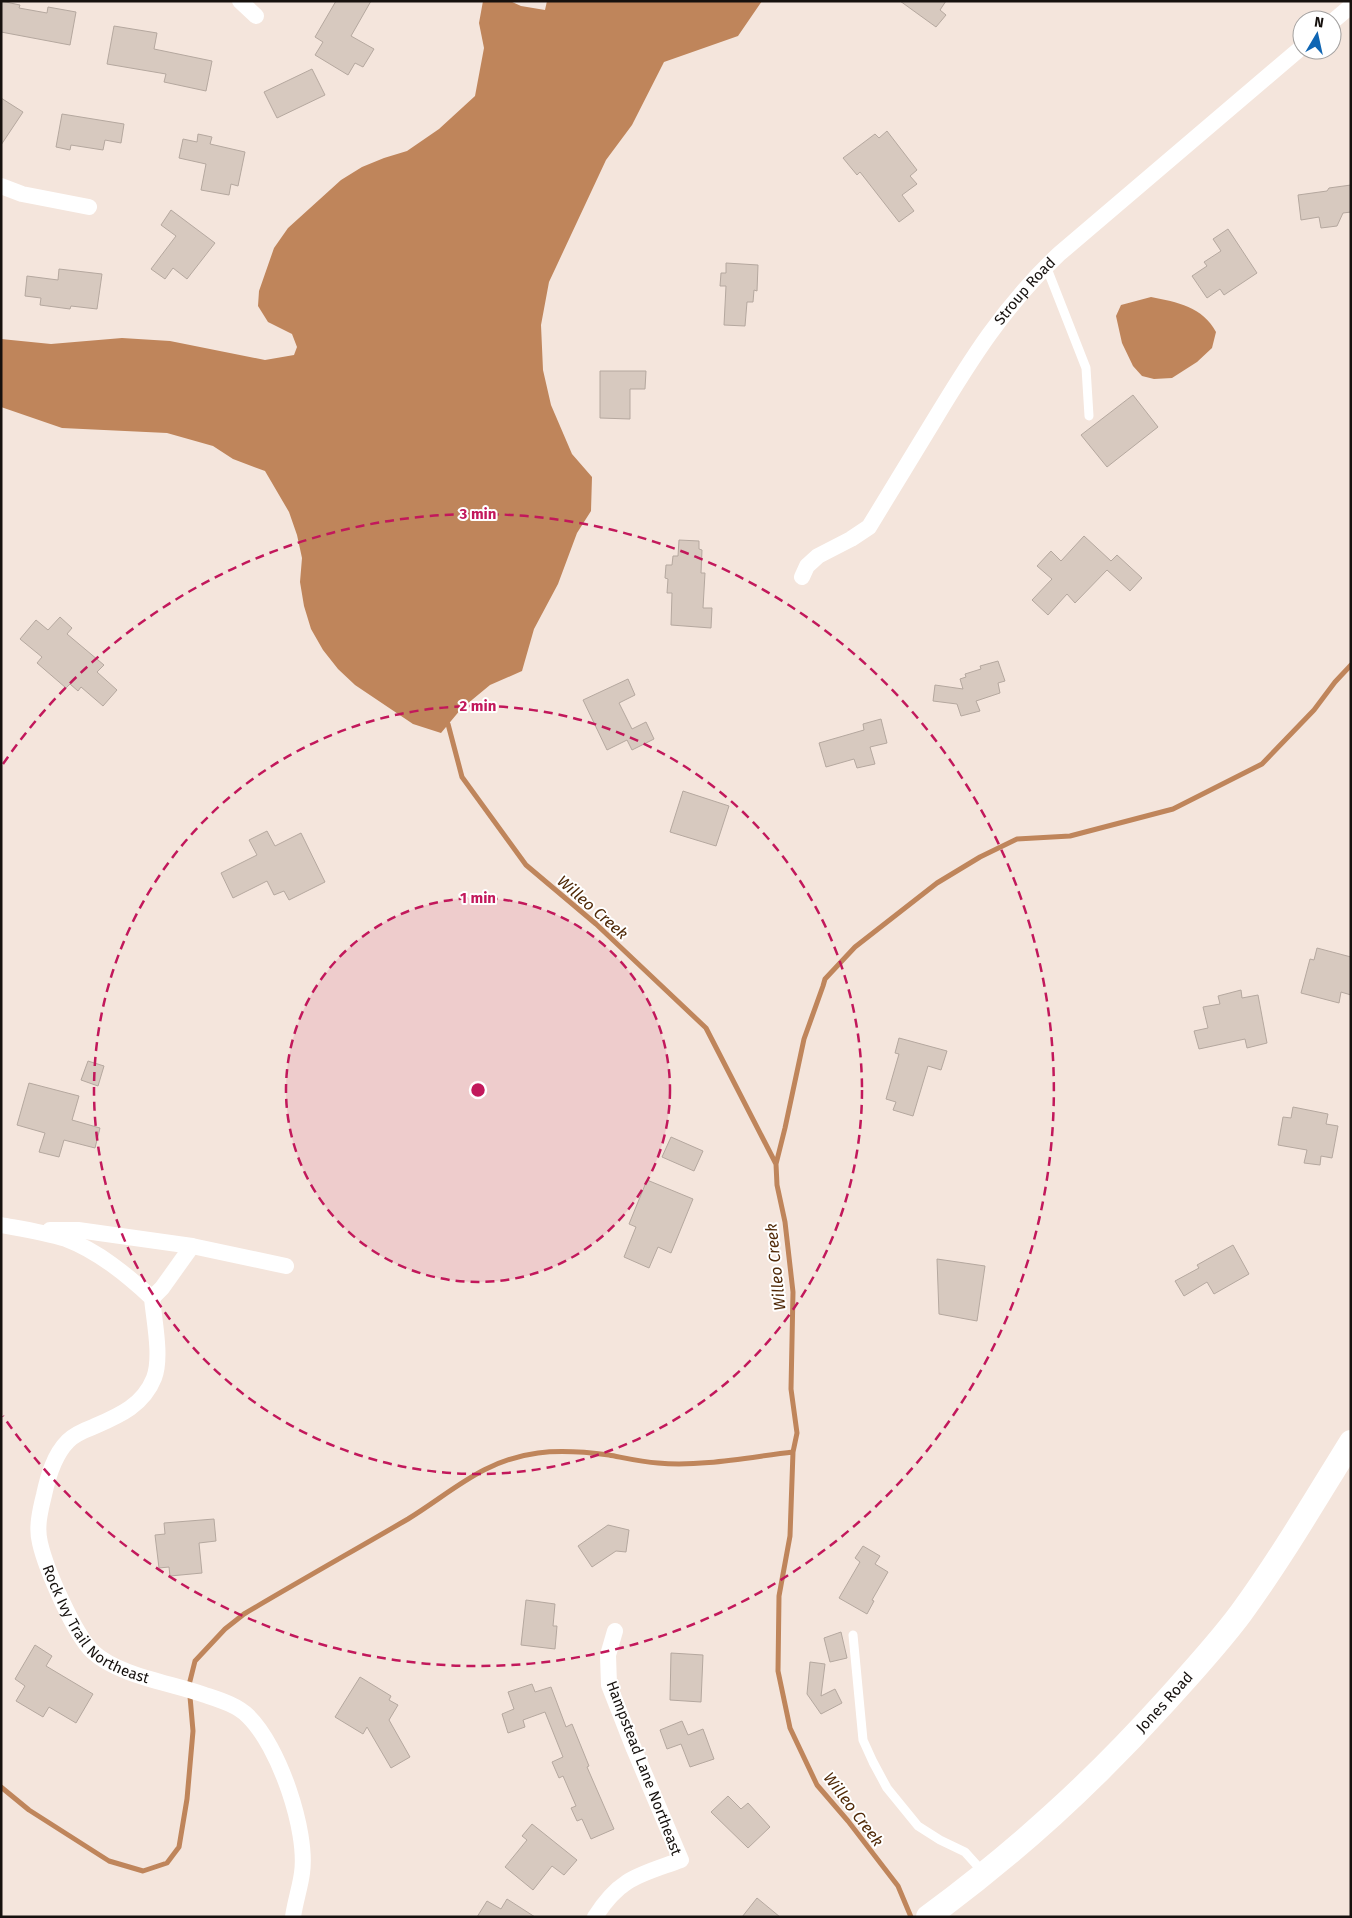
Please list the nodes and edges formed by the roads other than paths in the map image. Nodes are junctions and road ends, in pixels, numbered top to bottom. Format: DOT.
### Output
graph roads {
  1 [pos="240,1"];
  2 [pos="256,16"];
  3 [pos="1292,56"];
  4 [pos="1,186"];
  5 [pos="89,207"];
  6 [pos="1046,266"];
  7 [pos="1089,416"];
  8 [pos="802,578"];
  9 [pos="1,1225"];
  10 [pos="33,1230"];
  11 [pos="192,1246"];
  12 [pos="286,1266"];
  13 [pos="152,1298"];
  14 [pos="1351,1442"];
  15 [pos="615,1631"];
  16 [pos="853,1635"];
  17 [pos="985,1874"];
  18 [pos="293,1917"];
  19 [pos="594,1917"];
  20 [pos="928,1917"];
  1 -- 2 [label="street"];
  3 -- 6 [label="street, Stroup Road"];
  4 -- 5 [label="street"];
  6 -- 7 [label="lane"];
  6 -- 8 [label="street, Stroup Road"];
  9 -- 10 [label="street"];
  10 -- 11 [label="street"];
  10 -- 13 [label="street"];
  11 -- 12 [label="street"];
  11 -- 13 [label="street"];
  13 -- 18 [label="street, Rock Ivy Trail Northeast"];
  14 -- 17 [label="street, Jones Road"];
  15 -- 19 [label="street, Hampstead Lane Northeast"];
  16 -- 17 [label="lane"];
  17 -- 20 [label="street, Jones Road"];
}
